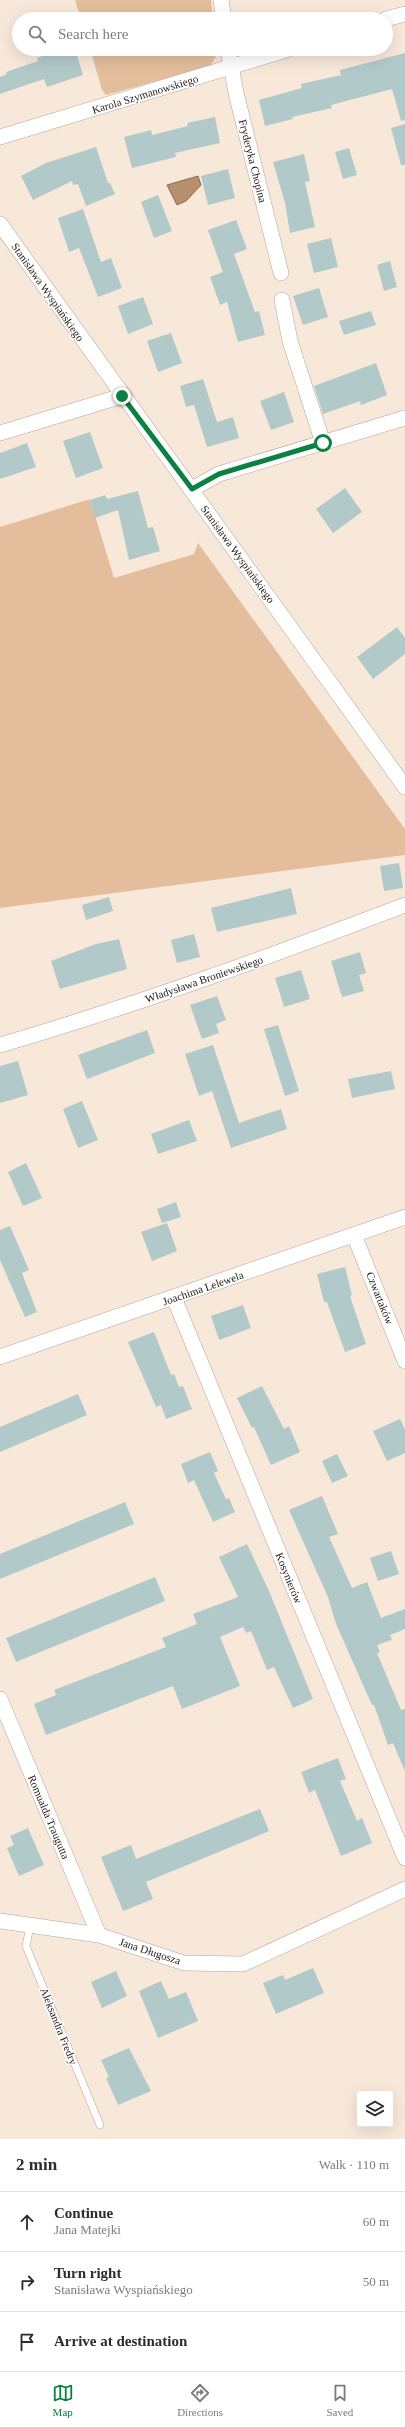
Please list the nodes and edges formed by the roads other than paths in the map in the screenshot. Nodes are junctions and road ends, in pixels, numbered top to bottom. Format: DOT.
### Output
graph roads {
  1 [pos="221,0"];
  2 [pos="223,12"];
  3 [pos="405,14"];
  4 [pos="393,17"];
  5 [pos="229,56"];
  6 [pos="266,56"];
  7 [pos="231,67"];
  8 [pos="0,137"];
  9 [pos="0,224"];
  10 [pos="281,273"];
  11 [pos="282,300"];
  12 [pos="122,396"];
  13 [pos="405,418"];
  14 [pos="0,433"];
  15 [pos="323,443"];
  16 [pos="192,489"];
  17 [pos="405,787"];
  18 [pos="405,905"];
  19 [pos="0,1045"];
  20 [pos="405,1217"];
  21 [pos="354,1235"];
  22 [pos="174,1298"];
  23 [pos="0,1357"];
  24 [pos="405,1360"];
  25 [pos="0,1699"];
  26 [pos="405,1858"];
  27 [pos="405,1889"];
  28 [pos="0,1921"];
  29 [pos="30,1926"];
  30 [pos="99,1935"];
  31 [pos="100,2125"];
  1 -- 2 [label="street"];
  3 -- 4 [label="street"];
  5 -- 7 [label="street, Fryderyka Chopina"];
  6 -- 7 [label="street, Karola Szymanowskiego"];
  7 -- 8 [label="street, Karola Szymanowskiego"];
  7 -- 10 [label="street, Fryderyka Chopina"];
  9 -- 12 [label="street, Stanisława Wyspiańskiego"];
  11 -- 15 [label="street"];
  12 -- 14 [label="street"];
  12 -- 16 [label="street, Stanisława Wyspiańskiego"];
  13 -- 15 [label="street"];
  15 -- 16 [label="street"];
  16 -- 17 [label="street, Stanisława Wyspiańskiego"];
  18 -- 19 [label="street, Władysława Broniewskiego"];
  20 -- 21 [label="street, Joachima Lelewela"];
  21 -- 22 [label="street, Joachima Lelewela"];
  21 -- 24 [label="street, Czwartaków"];
  22 -- 23 [label="street, Joachima Lelewela"];
  22 -- 26 [label="street, Kosynierów"];
  25 -- 30 [label="street, Romualda Traugutta"];
  27 -- 30 [label="street, Jana Długosza"];
  28 -- 29 [label="street, Jana Długosza"];
  29 -- 30 [label="street, Jana Długosza"];
  29 -- 31 [label="lane, Aleksandra Fredry"];
}
